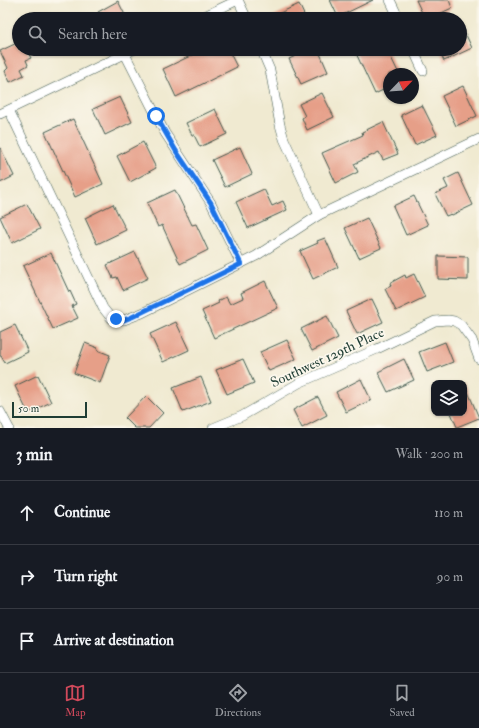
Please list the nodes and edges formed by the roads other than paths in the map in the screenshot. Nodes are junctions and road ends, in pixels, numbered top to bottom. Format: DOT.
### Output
graph roads {
  1 [pos="238,0"];
  2 [pos="390,0"];
  3 [pos="213,12"];
  4 [pos="244,12"];
  5 [pos="396,12"];
  6 [pos="121,56"];
  7 [pos="126,56"];
  8 [pos="264,56"];
  9 [pos="416,56"];
  10 [pos="423,71"];
  11 [pos="4,112"];
  12 [pos="479,139"];
  13 [pos="319,215"];
  14 [pos="241,264"];
  15 [pos="479,359"];
  16 [pos="1,415"];
  17 [pos="9,428"];
  18 [pos="213,428"];
  1 -- 3 [label="street"];
  1 -- 4 [label="street"];
  2 -- 5 [label="street"];
  6 -- 11 [label="street"];
  7 -- 14 [label="street"];
  8 -- 13 [label="street"];
  9 -- 10 [label="street"];
  11 -- 14 [label="street"];
  12 -- 13 [label="street"];
  13 -- 14 [label="street"];
  15 -- 18 [label="street, Southwest 129th Place"];
  16 -- 17 [label="street"];
}
